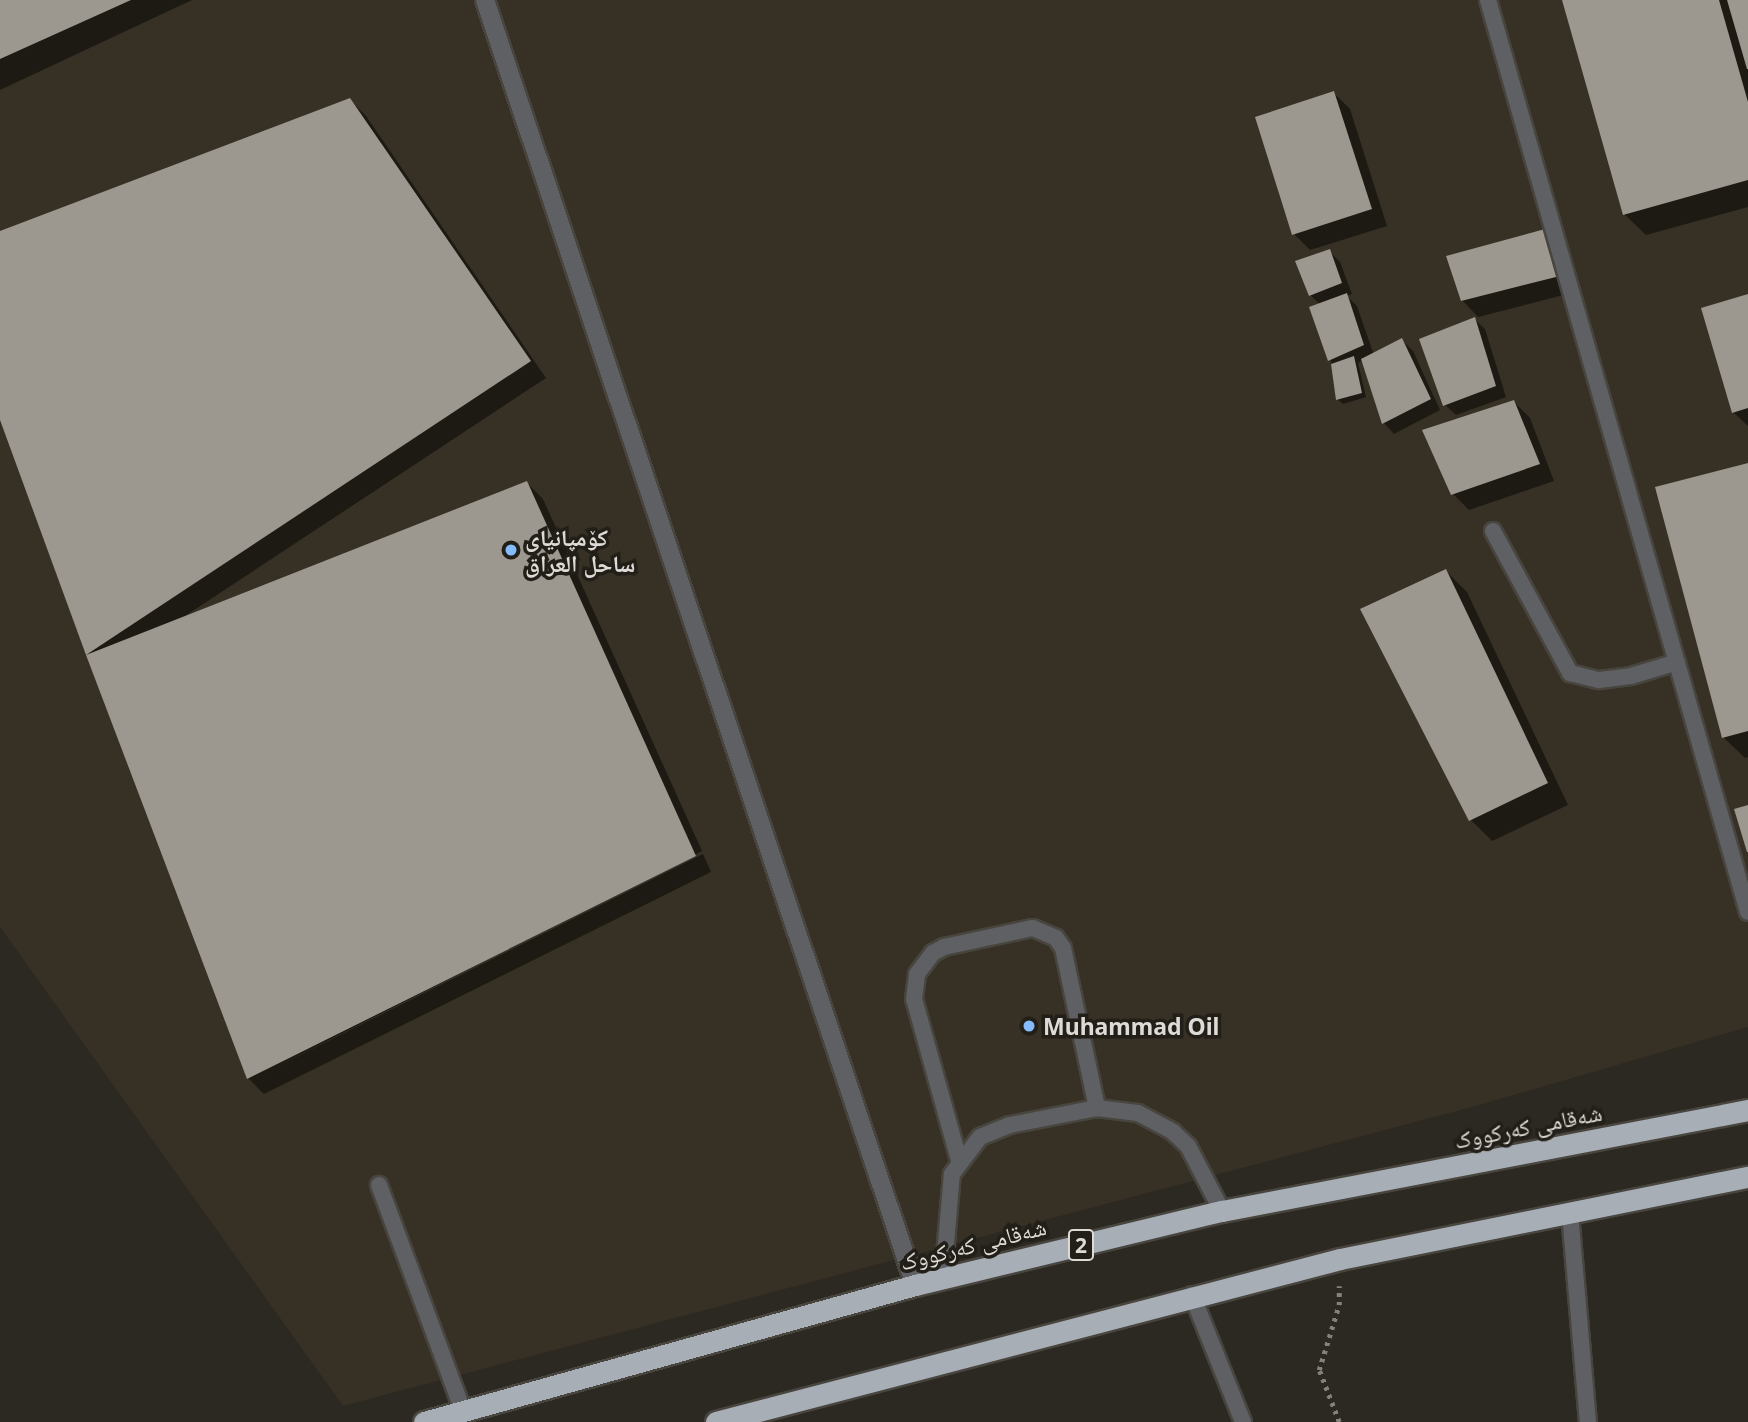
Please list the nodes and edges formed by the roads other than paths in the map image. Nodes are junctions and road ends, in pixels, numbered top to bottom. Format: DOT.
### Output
graph roads {
  1 [pos="485,0"];
  2 [pos="1488,0"];
  3 [pos="1493,531"];
  4 [pos="1677,662"];
  5 [pos="1748,912"];
  6 [pos="1097,1108"];
  7 [pos="1748,1110"];
  8 [pos="959,1160"];
  9 [pos="1748,1177"];
  10 [pos="379,1185"];
  11 [pos="1222,1211"];
  12 [pos="1570,1213"];
  13 [pos="943,1278"];
  14 [pos="915,1285"];
  15 [pos="1192,1295"];
  16 [pos="463,1411"];
  17 [pos="424,1422"];
  18 [pos="716,1422"];
  19 [pos="1243,1422"];
  20 [pos="1588,1422"];
  1 -- 14 [label="street"];
  2 -- 4 [label="lane"];
  3 -- 4 [label="lane"];
  4 -- 5 [label="lane"];
  6 -- 8 [label="lane"];
  6 -- 8 [label="lane"];
  6 -- 11 [label="lane"];
  7 -- 11 [label="highway, شەقامی کەرکووک / 2"];
  8 -- 13 [label="lane"];
  9 -- 12 [label="highway"];
  10 -- 16 [label="lane"];
  11 -- 13 [label="highway, شەقامی کەرکووک / 2"];
  12 -- 15 [label="highway"];
  12 -- 20 [label="lane"];
  13 -- 14 [label="highway, شەقامی کەرکووک / 2"];
  14 -- 16 [label="highway, شەقامی کەرکووک / 2"];
  15 -- 18 [label="highway"];
  15 -- 19 [label="lane"];
  16 -- 17 [label="highway, شەقامی کەرکووک / 2"];
}
